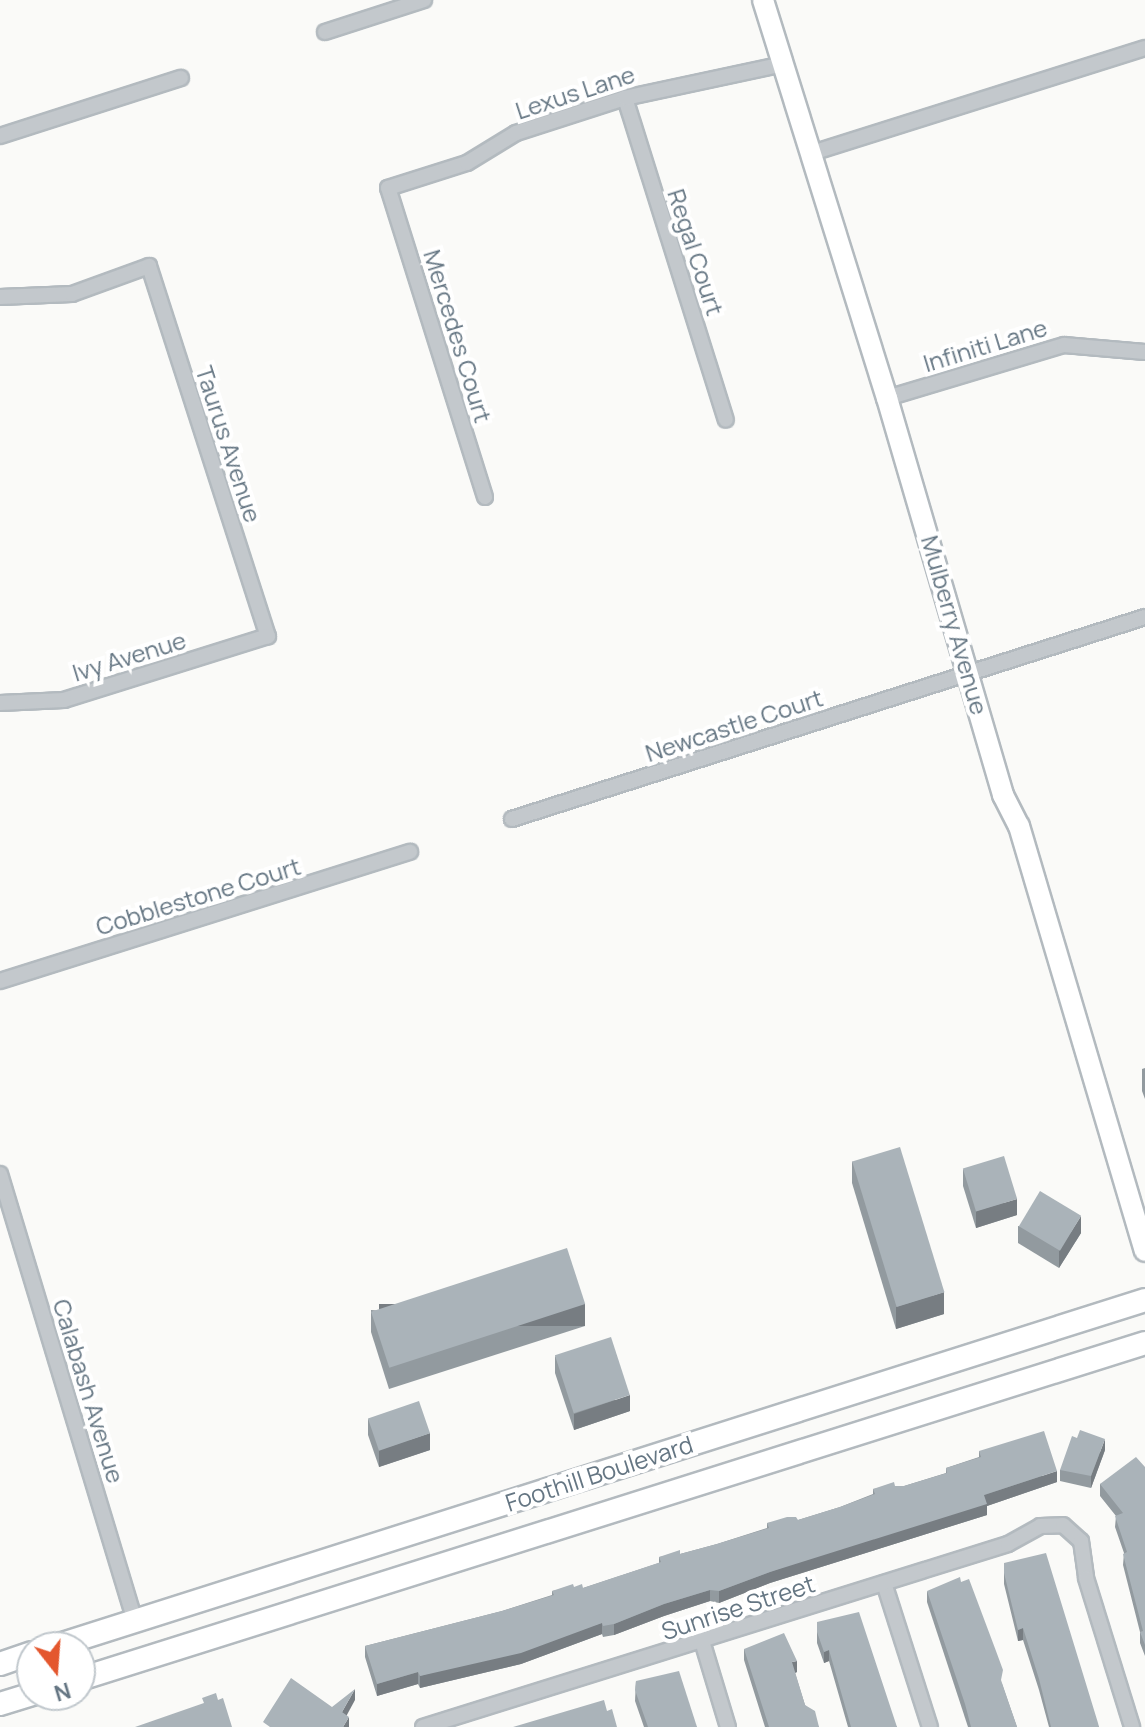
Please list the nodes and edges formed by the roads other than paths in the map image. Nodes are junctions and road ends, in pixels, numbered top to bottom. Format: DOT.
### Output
graph roads {
  1 [pos="424,0"];
  2 [pos="763,0"];
  3 [pos="325,32"];
  4 [pos="1145,48"];
  5 [pos="784,64"];
  6 [pos="181,78"];
  7 [pos="625,98"];
  8 [pos="0,136"];
  9 [pos="812,153"];
  10 [pos="388,188"];
  11 [pos="0,297"];
  12 [pos="1145,352"];
  13 [pos="887,398"];
  14 [pos="726,420"];
  15 [pos="485,497"];
  16 [pos="1145,617"];
  17 [pos="268,636"];
  18 [pos="970,673"];
  19 [pos="0,703"];
  20 [pos="512,819"];
  21 [pos="410,852"];
  22 [pos="0,981"];
  23 [pos="0,1174"];
  24 [pos="1145,1251"];
  25 [pos="1145,1300"];
  26 [pos="1145,1343"];
  27 [pos="884,1583"];
  28 [pos="135,1621"];
  29 [pos="96,1633"];
  30 [pos="702,1641"];
  31 [pos="96,1674"];
  32 [pos="423,1727"];
  33 [pos="728,1727"];
  34 [pos="930,1727"];
  35 [pos="1132,1727"];
  1 -- 3 [label="street"];
  2 -- 5 [label="street, Mulberry Avenue"];
  4 -- 9 [label="street"];
  5 -- 7 [label="street, Lexus Lane"];
  5 -- 9 [label="street, Mulberry Avenue"];
  6 -- 8 [label="street"];
  7 -- 10 [label="street, Lexus Lane"];
  7 -- 14 [label="street, Regal Court"];
  9 -- 13 [label="street, Mulberry Avenue"];
  10 -- 15 [label="street, Mercedes Court"];
  11 -- 17 [label="street, Taurus Avenue"];
  12 -- 13 [label="street, Infiniti Lane"];
  13 -- 18 [label="street, Mulberry Avenue"];
  16 -- 18 [label="street, Newcastle Court"];
  17 -- 19 [label="street, Ivy Avenue"];
  18 -- 20 [label="street, Newcastle Court"];
  18 -- 24 [label="street, Mulberry Avenue"];
  21 -- 22 [label="street, Cobblestone Court"];
  23 -- 28 [label="street, Calabash Avenue"];
  25 -- 28 [label="main road, Foothill Boulevard"];
  26 -- 31 [label="main road, Foothill Boulevard"];
  27 -- 30 [label="street, Sunrise Street"];
  27 -- 34 [label="street"];
  27 -- 35 [label="street, Sunrise Street"];
  28 -- 29 [label="main road, Foothill Boulevard"];
  30 -- 32 [label="street, Sunrise Street"];
  30 -- 33 [label="street"];
}
